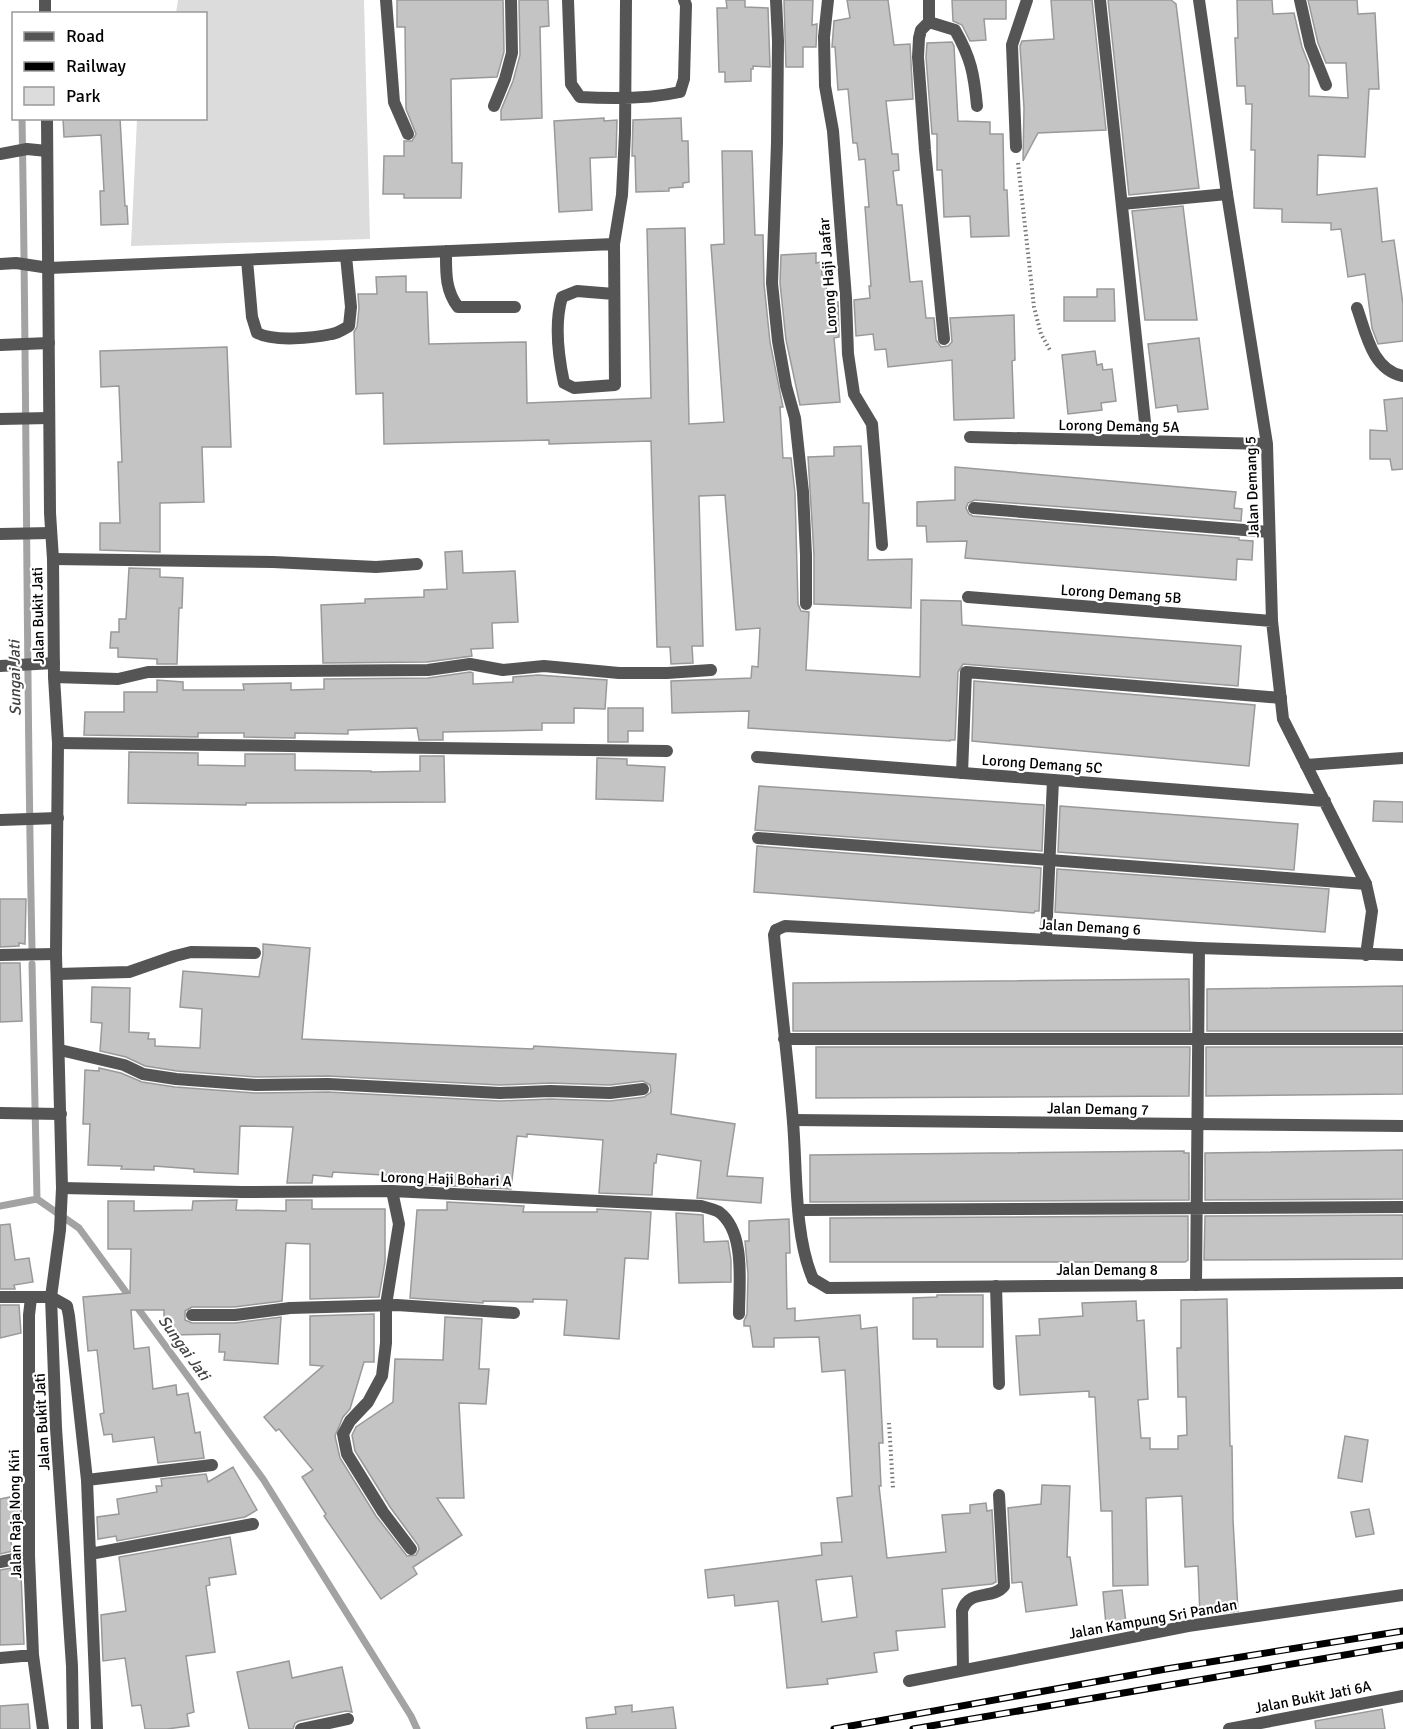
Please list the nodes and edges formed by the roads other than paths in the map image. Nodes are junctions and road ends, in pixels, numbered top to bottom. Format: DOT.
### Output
graph roads {
  1 [pos="386,0"];
  2 [pos="511,0"];
  3 [pos="568,0"];
  4 [pos="626,0"];
  5 [pos="684,0"];
  6 [pos="776,0"];
  7 [pos="828,0"];
  8 [pos="929,0"];
  9 [pos="1027,0"];
  10 [pos="1100,0"];
  11 [pos="1199,0"];
  12 [pos="1300,0"];
  13 [pos="929,22"];
  14 [pos="1326,85"];
  15 [pos="625,98"];
  16 [pos="494,106"];
  17 [pos="977,106"];
  18 [pos="47,120"];
  19 [pos="408,134"];
  20 [pos="1016,147"];
  21 [pos="47,151"];
  22 [pos="6,152"];
  23 [pos="1227,194"];
  24 [pos="1122,204"];
  25 [pos="614,244"];
  26 [pos="446,251"];
  27 [pos="346,256"];
  28 [pos="247,260"];
  29 [pos="0,264"];
  30 [pos="49,268"];
  31 [pos="614,294"];
  32 [pos="515,307"];
  33 [pos="1357,308"];
  34 [pos="944,339"];
  35 [pos="49,343"];
  36 [pos="0,345"];
  37 [pos="1403,376"];
  38 [pos="50,418"];
  39 [pos="0,419"];
  40 [pos="970,437"];
  41 [pos="1147,441"];
  42 [pos="1267,444"];
  43 [pos="974,508"];
  44 [pos="1269,532"];
  45 [pos="51,533"];
  46 [pos="0,534"];
  47 [pos="882,545"];
  48 [pos="53,560"];
  49 [pos="417,564"];
  50 [pos="968,597"];
  51 [pos="806,604"];
  52 [pos="1272,621"];
  53 [pos="54,663"];
  54 [pos="0,666"];
  55 [pos="711,670"];
  56 [pos="54,677"];
  57 [pos="1281,698"];
  58 [pos="58,743"];
  59 [pos="667,751"];
  60 [pos="757,757"];
  61 [pos="1403,758"];
  62 [pos="1306,765"];
  63 [pos="962,773"];
  64 [pos="1053,780"];
  65 [pos="1325,801"];
  66 [pos="58,818"];
  67 [pos="0,820"];
  68 [pos="758,838"];
  69 [pos="1049,860"];
  70 [pos="1366,884"];
  71 [pos="1046,939"];
  72 [pos="1199,948"];
  73 [pos="255,953"];
  74 [pos="56,954"];
  75 [pos="0,955"];
  76 [pos="1365,955"];
  77 [pos="1403,955"];
  78 [pos="57,974"];
  79 [pos="784,1039"];
  80 [pos="1198,1039"];
  81 [pos="1403,1039"];
  82 [pos="60,1050"];
  83 [pos="643,1089"];
  84 [pos="0,1113"];
  85 [pos="61,1114"];
  86 [pos="793,1120"];
  87 [pos="1198,1125"];
  88 [pos="1403,1126"];
  89 [pos="392,1191"];
  90 [pos="61,1193"];
  91 [pos="1403,1207"];
  92 [pos="1197,1208"];
  93 [pos="799,1210"];
  94 [pos="1403,1283"];
  95 [pos="1196,1285"];
  96 [pos="996,1286"];
  97 [pos="0,1297"];
  98 [pos="51,1297"];
  99 [pos="31,1298"];
  100 [pos="386,1305"];
  101 [pos="514,1313"];
  102 [pos="739,1314"];
  103 [pos="192,1315"];
  104 [pos="999,1384"];
  105 [pos="212,1465"];
  106 [pos="87,1480"];
  107 [pos="999,1495"];
  108 [pos="253,1524"];
  109 [pos="411,1550"];
  110 [pos="90,1554"];
  111 [pos="29,1556"];
  112 [pos="0,1562"];
  113 [pos="1403,1595"];
  114 [pos="33,1655"];
  115 [pos="0,1658"];
  116 [pos="963,1670"];
  117 [pos="909,1681"];
  118 [pos="1403,1696"];
  119 [pos="348,1719"];
  120 [pos="1272,1725"];
  121 [pos="43,1729"];
  122 [pos="74,1729"];
  123 [pos="97,1729"];
  124 [pos="301,1729"];
  125 [pos="1229,1729"];
  1 -- 19 [label="street"];
  2 -- 16 [label="street"];
  3 -- 15 [label="street"];
  4 -- 15 [label="street"];
  5 -- 15 [label="street"];
  6 -- 51 [label="street"];
  7 -- 47 [label="street, Lorong Haji Jaafar"];
  8 -- 13 [label="street"];
  9 -- 20 [label="street"];
  10 -- 24 [label="street"];
  11 -- 23 [label="street, Jalan Demang 5"];
  12 -- 14 [label="street"];
  13 -- 17 [label="street"];
  13 -- 34 [label="street"];
  15 -- 25 [label="street"];
  18 -- 21 [label="street, Jalan Bukit Jati"];
  21 -- 22 [label="street"];
  21 -- 30 [label="street, Jalan Bukit Jati"];
  23 -- 24 [label="street"];
  23 -- 42 [label="street, Jalan Demang 5"];
  24 -- 41 [label="street"];
  25 -- 26 [label="street"];
  25 -- 31 [label="street"];
  26 -- 27 [label="street"];
  26 -- 32 [label="street"];
  27 -- 28 [label="street"];
  27 -- 28 [label="street"];
  28 -- 30 [label="street"];
  29 -- 30 [label="street"];
  30 -- 35 [label="street, Jalan Bukit Jati"];
  31 -- 31 [label="street"];
  33 -- 37 [label="street"];
  35 -- 36 [label="street"];
  35 -- 38 [label="street, Jalan Bukit Jati"];
  38 -- 39 [label="street"];
  38 -- 45 [label="street, Jalan Bukit Jati"];
  40 -- 41 [label="street, Lorong Demang 5A"];
  41 -- 42 [label="street, Lorong Demang 5A"];
  42 -- 44 [label="street, Jalan Demang 5"];
  43 -- 44 [label="street"];
  44 -- 52 [label="street, Jalan Demang 5"];
  45 -- 46 [label="street"];
  45 -- 48 [label="street, Jalan Bukit Jati"];
  48 -- 49 [label="street"];
  48 -- 53 [label="street, Jalan Bukit Jati"];
  50 -- 52 [label="street, Lorong Demang 5B"];
  52 -- 57 [label="street, Jalan Demang 5"];
  53 -- 54 [label="street"];
  53 -- 56 [label="street, Jalan Bukit Jati"];
  55 -- 56 [label="street"];
  56 -- 58 [label="street, Jalan Bukit Jati"];
  57 -- 62 [label="street, Jalan Demang 5"];
  57 -- 63 [label="street"];
  58 -- 59 [label="street"];
  58 -- 66 [label="street, Jalan Bukit Jati"];
  60 -- 63 [label="street, Lorong Demang 5C"];
  61 -- 62 [label="street"];
  62 -- 65 [label="street, Jalan Demang 5"];
  63 -- 64 [label="street, Lorong Demang 5C"];
  64 -- 65 [label="street, Lorong Demang 5C"];
  64 -- 69 [label="street"];
  65 -- 70 [label="street, Jalan Demang 5"];
  66 -- 67 [label="street"];
  66 -- 74 [label="street, Jalan Bukit Jati"];
  68 -- 69 [label="street"];
  69 -- 70 [label="street"];
  69 -- 71 [label="street"];
  70 -- 76 [label="street, Jalan Demang 5"];
  71 -- 72 [label="street, Jalan Demang 6"];
  71 -- 79 [label="street, Jalan Demang 6"];
  72 -- 76 [label="street, Jalan Demang 6"];
  72 -- 80 [label="street"];
  73 -- 78 [label="street"];
  74 -- 75 [label="street"];
  74 -- 78 [label="street, Jalan Bukit Jati"];
  76 -- 77 [label="street, Jalan Demang 6"];
  78 -- 82 [label="street, Jalan Bukit Jati"];
  79 -- 80 [label="street"];
  79 -- 86 [label="street"];
  80 -- 81 [label="street"];
  80 -- 87 [label="street"];
  82 -- 83 [label="street"];
  82 -- 85 [label="street, Jalan Bukit Jati"];
  84 -- 85 [label="street"];
  85 -- 90 [label="street, Jalan Bukit Jati"];
  86 -- 87 [label="street, Jalan Demang 7"];
  86 -- 93 [label="street"];
  87 -- 88 [label="street, Jalan Demang 7"];
  87 -- 92 [label="street"];
  89 -- 90 [label="street, Lorong Haji Bohari A"];
  89 -- 100 [label="street"];
  89 -- 102 [label="street, Lorong Haji Bohari A"];
  90 -- 98 [label="street, Jalan Bukit Jati"];
  91 -- 92 [label="street"];
  92 -- 93 [label="street"];
  92 -- 95 [label="street"];
  93 -- 96 [label="street, Jalan Demang 8"];
  94 -- 95 [label="street, Jalan Demang 8"];
  95 -- 96 [label="street, Jalan Demang 8"];
  96 -- 104 [label="street"];
  97 -- 99 [label="street"];
  98 -- 99 [label="street"];
  98 -- 106 [label="street"];
  98 -- 122 [label="street, Jalan Bukit Jati"];
  99 -- 111 [label="street, Jalan Raja Nong Kiri"];
  100 -- 101 [label="street"];
  100 -- 103 [label="street"];
  100 -- 109 [label="street"];
  105 -- 106 [label="street"];
  106 -- 110 [label="street"];
  107 -- 116 [label="street"];
  108 -- 110 [label="street"];
  110 -- 123 [label="street"];
  111 -- 112 [label="street"];
  111 -- 114 [label="street, Jalan Raja Nong Kiri"];
  113 -- 116 [label="street, Jalan Kampung Sri Pandan"];
  114 -- 115 [label="street"];
  114 -- 121 [label="street, Jalan Raja Nong Kiri"];
  116 -- 117 [label="street, Jalan Kampung Sri Pandan"];
  118 -- 120 [label="street, Jalan Bukit Jati 6A"];
  119 -- 124 [label="street"];
  120 -- 125 [label="street, Jalan Bukit Jati 6A"];
}
